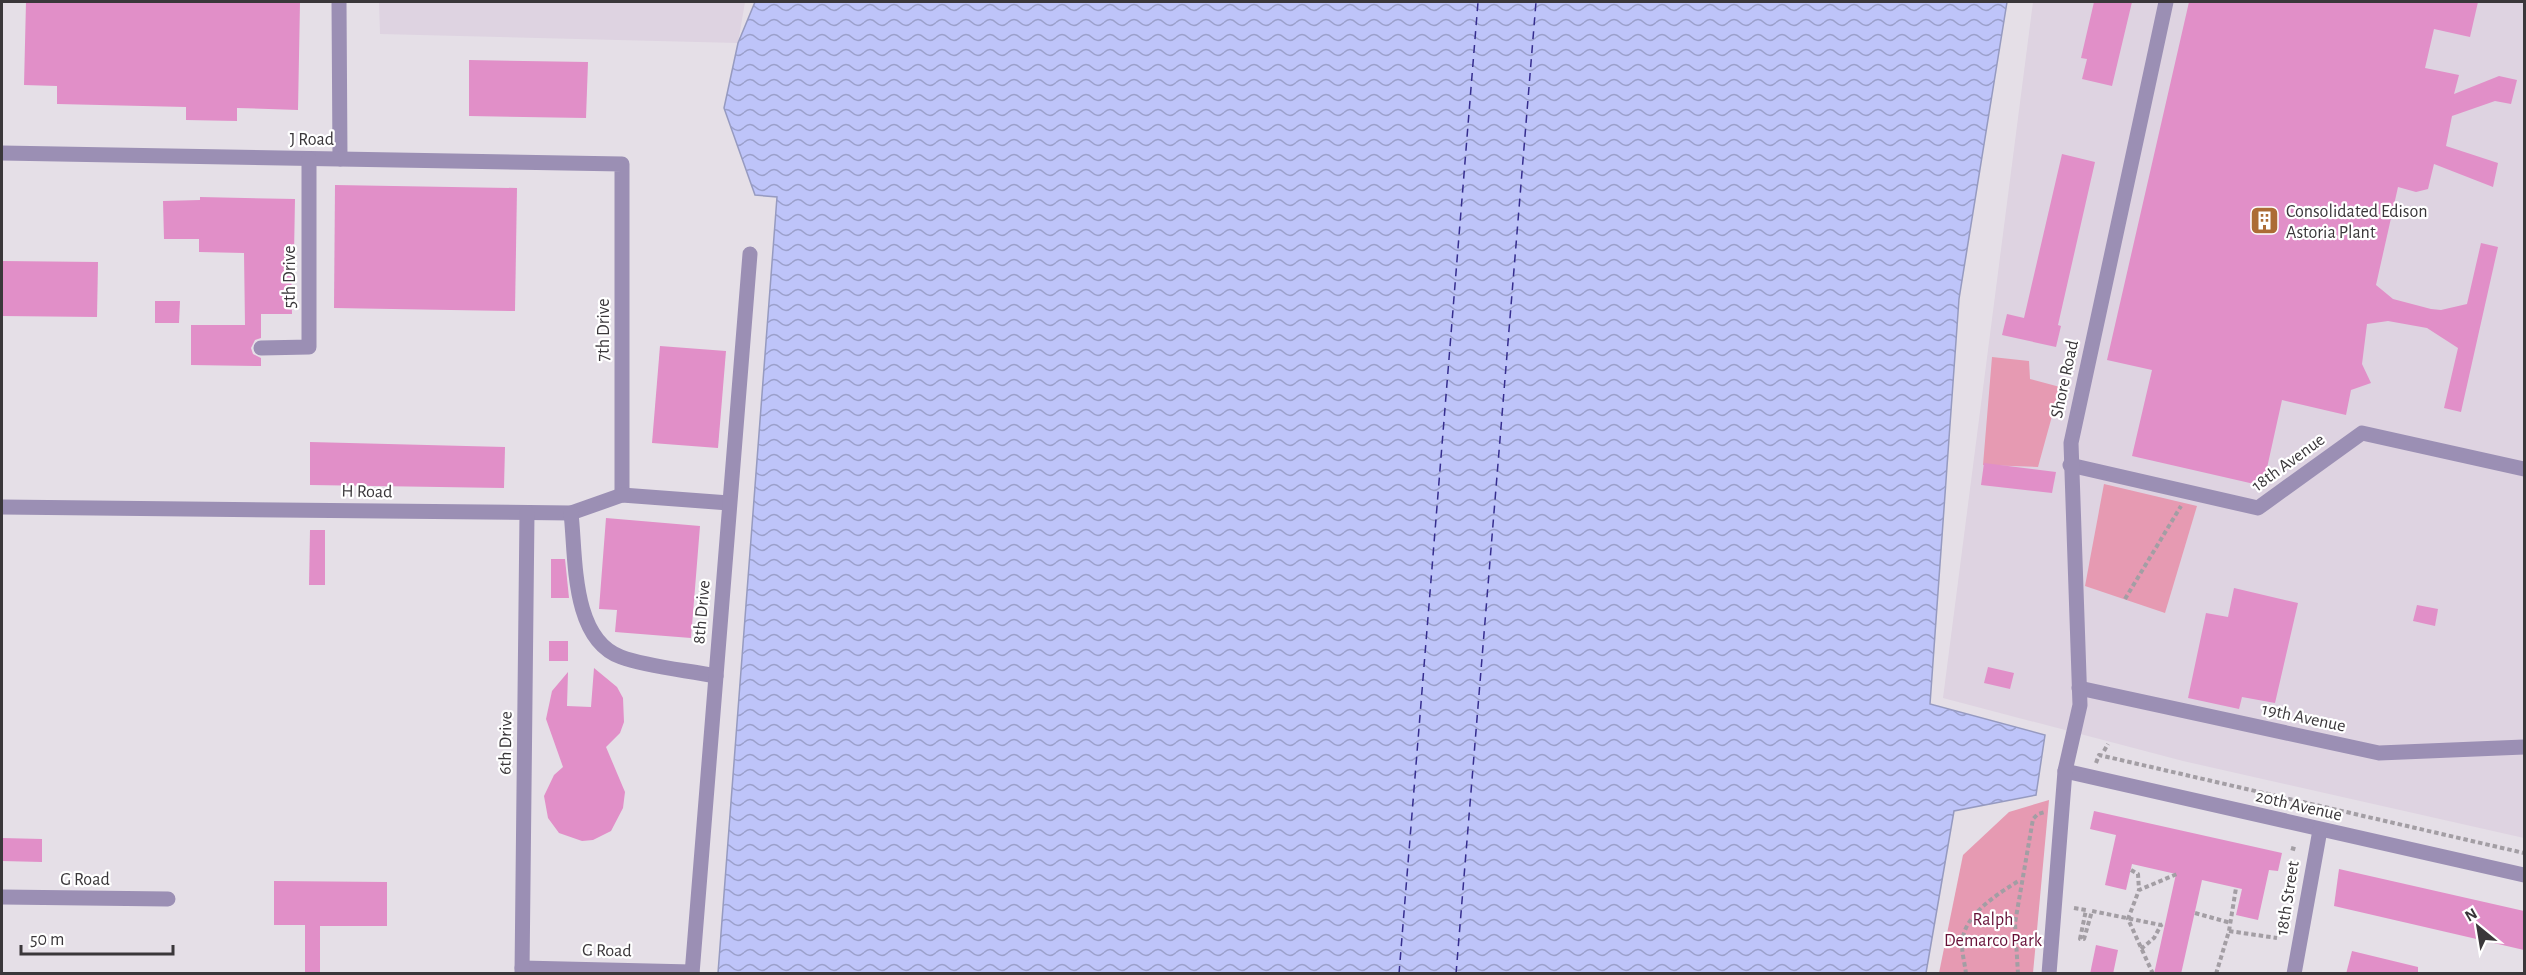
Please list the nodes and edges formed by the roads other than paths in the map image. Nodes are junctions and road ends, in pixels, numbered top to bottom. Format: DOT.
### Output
graph roads {
  1 [pos="339,2"];
  2 [pos="2166,2"];
  3 [pos="2,153"];
  4 [pos="309,159"];
  5 [pos="340,159"];
  6 [pos="622,164"];
  7 [pos="750,254"];
  8 [pos="261,348"];
  9 [pos="2070,465"];
  10 [pos="2524,469"];
  11 [pos="622,495"];
  12 [pos="729,503"];
  13 [pos="2,507"];
  14 [pos="527,513"];
  15 [pos="571,513"];
  16 [pos="716,676"];
  17 [pos="2079,688"];
  18 [pos="2524,747"];
  19 [pos="2065,771"];
  20 [pos="2320,830"];
  21 [pos="2524,875"];
  22 [pos="2,897"];
  23 [pos="168,899"];
  24 [pos="522,971"];
  25 [pos="692,973"];
  26 [pos="2049,974"];
  27 [pos="2294,974"];
  1 -- 5 [label="street"];
  2 -- 9 [label="street, Shore Road"];
  3 -- 4 [label="street, J Road"];
  4 -- 5 [label="street, J Road"];
  4 -- 8 [label="street, 5th Drive"];
  5 -- 6 [label="street, J Road"];
  6 -- 11 [label="street, 7th Drive"];
  7 -- 12 [label="street, 8th Drive"];
  9 -- 10 [label="street, 18th Avenue"];
  9 -- 17 [label="street, Shore Road"];
  11 -- 12 [label="street, H Road"];
  11 -- 15 [label="street, H Road"];
  12 -- 16 [label="street, 8th Drive"];
  13 -- 14 [label="street, H Road"];
  14 -- 15 [label="street, H Road"];
  14 -- 24 [label="street, 6th Drive"];
  15 -- 16 [label="street"];
  16 -- 25 [label="street, 8th Drive"];
  17 -- 18 [label="street, 19th Avenue"];
  17 -- 19 [label="street, Shore Road"];
  19 -- 20 [label="street, 20th Avenue"];
  19 -- 26 [label="street, Shore Road"];
  20 -- 21 [label="street, 20th Avenue"];
  20 -- 27 [label="street, 18th Street"];
  22 -- 23 [label="street, G Road"];
  24 -- 25 [label="street, G Road"];
}
